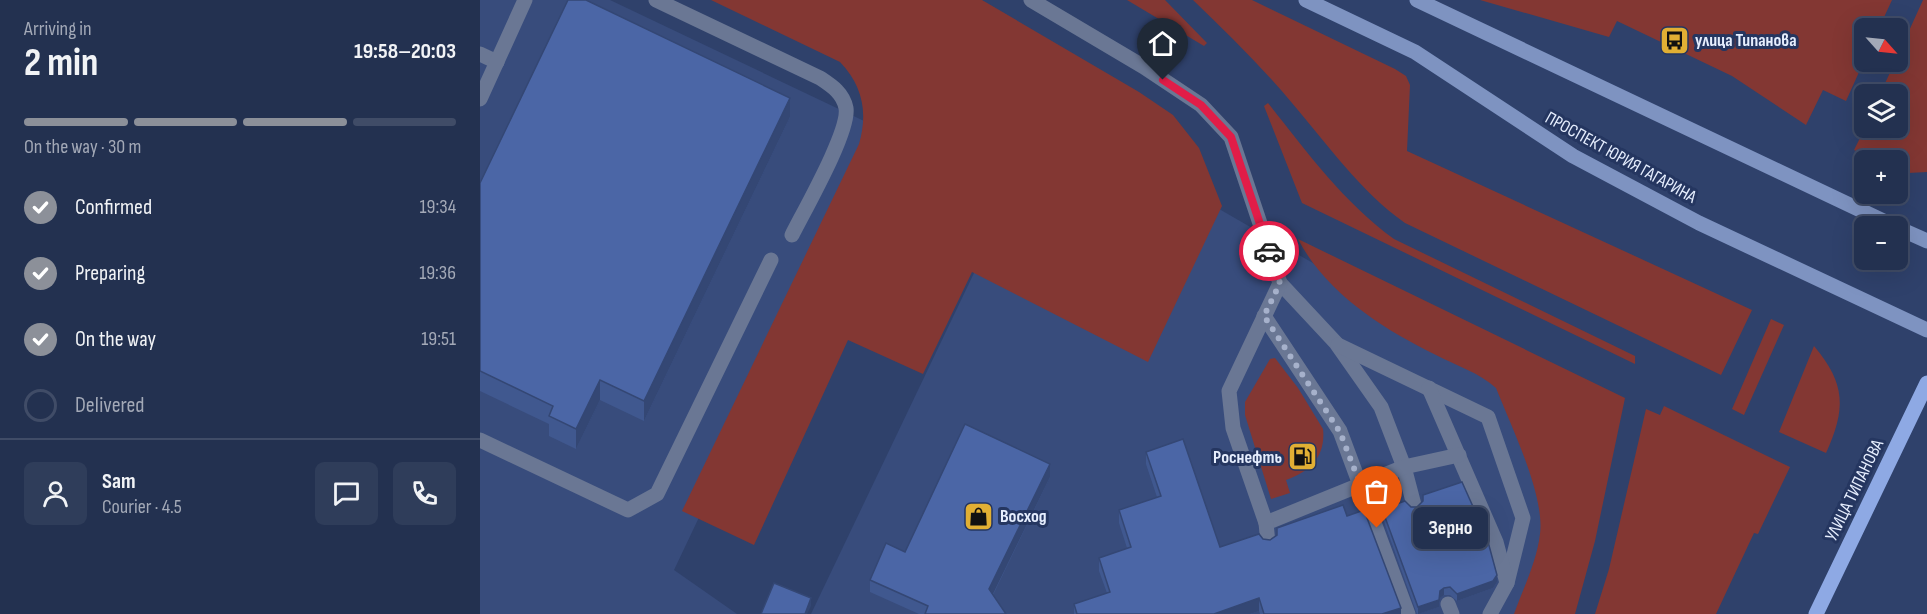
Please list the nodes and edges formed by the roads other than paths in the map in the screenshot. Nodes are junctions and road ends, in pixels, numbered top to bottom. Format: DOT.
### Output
graph roads {
  1 [pos="525,0"];
  2 [pos="656,0"];
  3 [pos="1031,0"];
  4 [pos="1306,0"];
  5 [pos="1417,0"];
  6 [pos="480,54"];
  7 [pos="497,62"];
  8 [pos="480,99"];
  9 [pos="1873,216"];
  10 [pos="1908,233"];
  11 [pos="792,236"];
  12 [pos="1927,242"];
  13 [pos="771,260"];
  14 [pos="1280,283"];
  15 [pos="1264,316"];
  16 [pos="1927,330"];
  17 [pos="1336,343"];
  18 [pos="1927,383"];
  19 [pos="1429,388"];
  20 [pos="480,440"];
  21 [pos="1459,455"];
  22 [pos="1404,467"];
  23 [pos="1360,485"];
  24 [pos="1414,505"];
  25 [pos="1266,523"];
  26 [pos="1268,543"];
  27 [pos="1507,583"];
  28 [pos="1408,614"];
  29 [pos="1490,614"];
  30 [pos="1816,614"];
  1 -- 7 [label="lane"];
  2 -- 11 [label="lane"];
  3 -- 14 [label="lane"];
  4 -- 16 [label="main road, ПРОСПЕКТ ЮРИЯ ГАГАРИНА"];
  5 -- 9 [label="main road"];
  6 -- 7 [label="lane"];
  7 -- 8 [label="lane"];
  10 -- 12 [label="main road"];
  13 -- 20 [label="lane"];
  14 -- 15 [label="lane"];
  14 -- 17 [label="lane"];
  15 -- 23 [label="lane"];
  15 -- 25 [label="lane"];
  17 -- 19 [label="lane"];
  17 -- 22 [label="lane"];
  18 -- 30 [label="main road, УЛИЦА ТИПАНОВА"];
  19 -- 21 [label="lane"];
  19 -- 27 [label="lane"];
  21 -- 22 [label="lane"];
  21 -- 27 [label="lane"];
  22 -- 23 [label="lane"];
  22 -- 24 [label="lane"];
  23 -- 25 [label="lane"];
  23 -- 28 [label="lane"];
  25 -- 26 [label="lane"];
  27 -- 29 [label="lane"];
}
